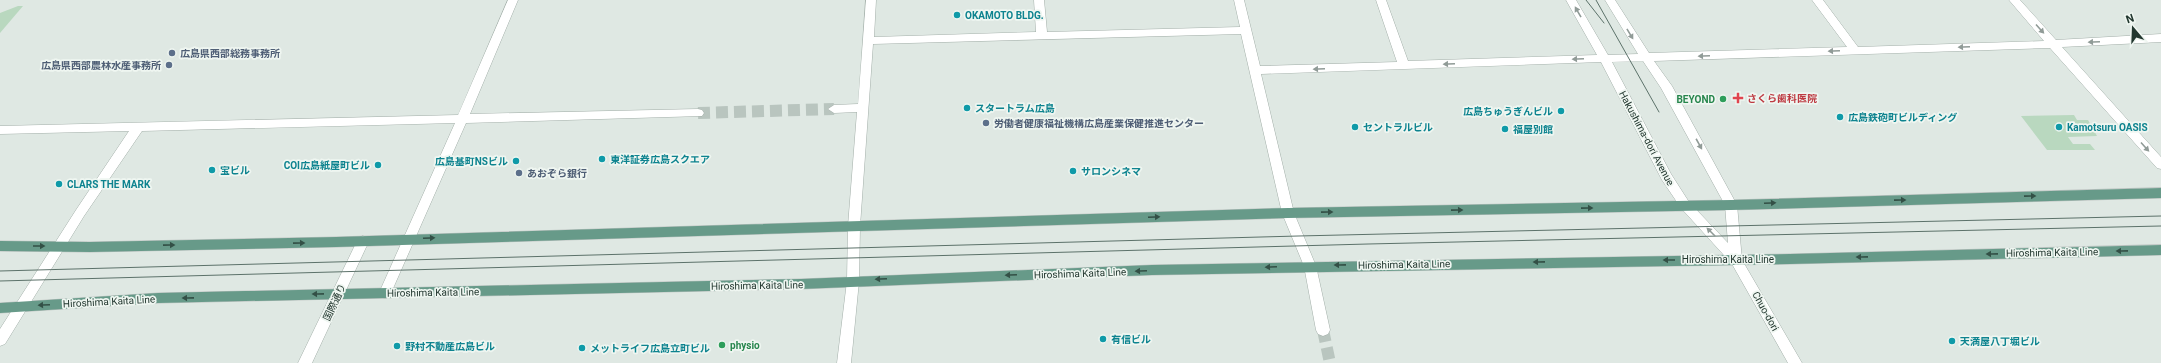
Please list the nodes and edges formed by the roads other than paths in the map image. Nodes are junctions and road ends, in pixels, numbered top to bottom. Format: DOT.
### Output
graph roads {
  1 [pos="513,0"];
  2 [pos="871,0"];
  3 [pos="1039,0"];
  4 [pos="1239,0"];
  5 [pos="1381,0"];
  6 [pos="1571,0"];
  7 [pos="1610,0"];
  8 [pos="1817,0"];
  9 [pos="2014,0"];
  10 [pos="1246,30"];
  11 [pos="1042,36"];
  12 [pos="2161,38"];
  13 [pos="868,41"];
  14 [pos="2053,44"];
  15 [pos="1856,51"];
  16 [pos="1646,57"];
  17 [pos="1604,58"];
  18 [pos="1404,66"];
  19 [pos="1255,70"];
  20 [pos="863,108"];
  21 [pos="834,109"];
  22 [pos="698,113"];
  23 [pos="462,119"];
  24 [pos="139,126"];
  25 [pos="0,130"];
  26 [pos="2161,165"];
  27 [pos="2161,193"];
  28 [pos="1685,205"];
  29 [pos="1731,205"];
  30 [pos="1288,213"];
  31 [pos="854,226"];
  32 [pos="410,239"];
  33 [pos="363,241"];
  34 [pos="0,246"];
  35 [pos="60,246"];
  36 [pos="2161,250"];
  37 [pos="1736,260"];
  38 [pos="1310,266"];
  39 [pos="853,281"];
  40 [pos="338,294"];
  41 [pos="385,294"];
  42 [pos="22,306"];
  43 [pos="0,308"];
  44 [pos="1322,330"];
  45 [pos="0,340"];
  46 [pos="305,363"];
  47 [pos="844,363"];
  48 [pos="1795,363"];
  1 -- 23 [label="street"];
  2 -- 13 [label="street"];
  3 -- 11 [label="street"];
  4 -- 10 [label="street"];
  5 -- 18 [label="street"];
  17 -- 6 [label="street, Hakushima-dori Avenue, one-way"];
  7 -- 16 [label="street, one-way"];
  8 -- 15 [label="street"];
  9 -- 14 [label="street, one-way"];
  10 -- 11 [label="street"];
  10 -- 19 [label="street"];
  11 -- 13 [label="street"];
  12 -- 14 [label="street, one-way"];
  13 -- 20 [label="street"];
  14 -- 15 [label="street, one-way"];
  14 -- 26 [label="street, one-way"];
  15 -- 16 [label="street, one-way"];
  16 -- 17 [label="street"];
  16 -- 29 [label="street, one-way"];
  17 -- 18 [label="street, one-way"];
  17 -- 28 [label="street, Hakushima-dori Avenue"];
  18 -- 19 [label="street, one-way"];
  19 -- 30 [label="street"];
  20 -- 21 [label="street"];
  20 -- 31 [label="street"];
  22 -- 23 [label="street"];
  23 -- 24 [label="street"];
  23 -- 32 [label="street"];
  24 -- 25 [label="street"];
  24 -- 35 [label="street"];
  29 -- 27 [label="main road, one-way"];
  28 -- 29 [label="main road"];
  30 -- 28 [label="main road, one-way"];
  37 -- 28 [label="street, Hakushima-dori Avenue, one-way"];
  29 -- 37 [label="street"];
  31 -- 30 [label="main road, one-way"];
  30 -- 38 [label="street"];
  32 -- 31 [label="main road, one-way"];
  31 -- 39 [label="street"];
  32 -- 33 [label="main road"];
  32 -- 41 [label="street"];
  35 -- 33 [label="main road, one-way"];
  33 -- 40 [label="street, 国際通り"];
  34 -- 35 [label="main road, one-way"];
  35 -- 42 [label="street"];
  36 -- 37 [label="main road, Hiroshima Kaita Line, one-way"];
  37 -- 38 [label="main road, Hiroshima Kaita Line, one-way"];
  37 -- 48 [label="street, Chuo-dori"];
  38 -- 39 [label="main road, Hiroshima Kaita Line, one-way"];
  38 -- 44 [label="street"];
  39 -- 41 [label="main road, Hiroshima Kaita Line"];
  39 -- 47 [label="street"];
  40 -- 41 [label="main road, Hiroshima Kaita Line"];
  40 -- 42 [label="main road, Hiroshima Kaita Line, one-way"];
  40 -- 46 [label="street, 国際通り"];
  42 -- 43 [label="main road, Hiroshima Kaita Line"];
  42 -- 45 [label="street"];
}
